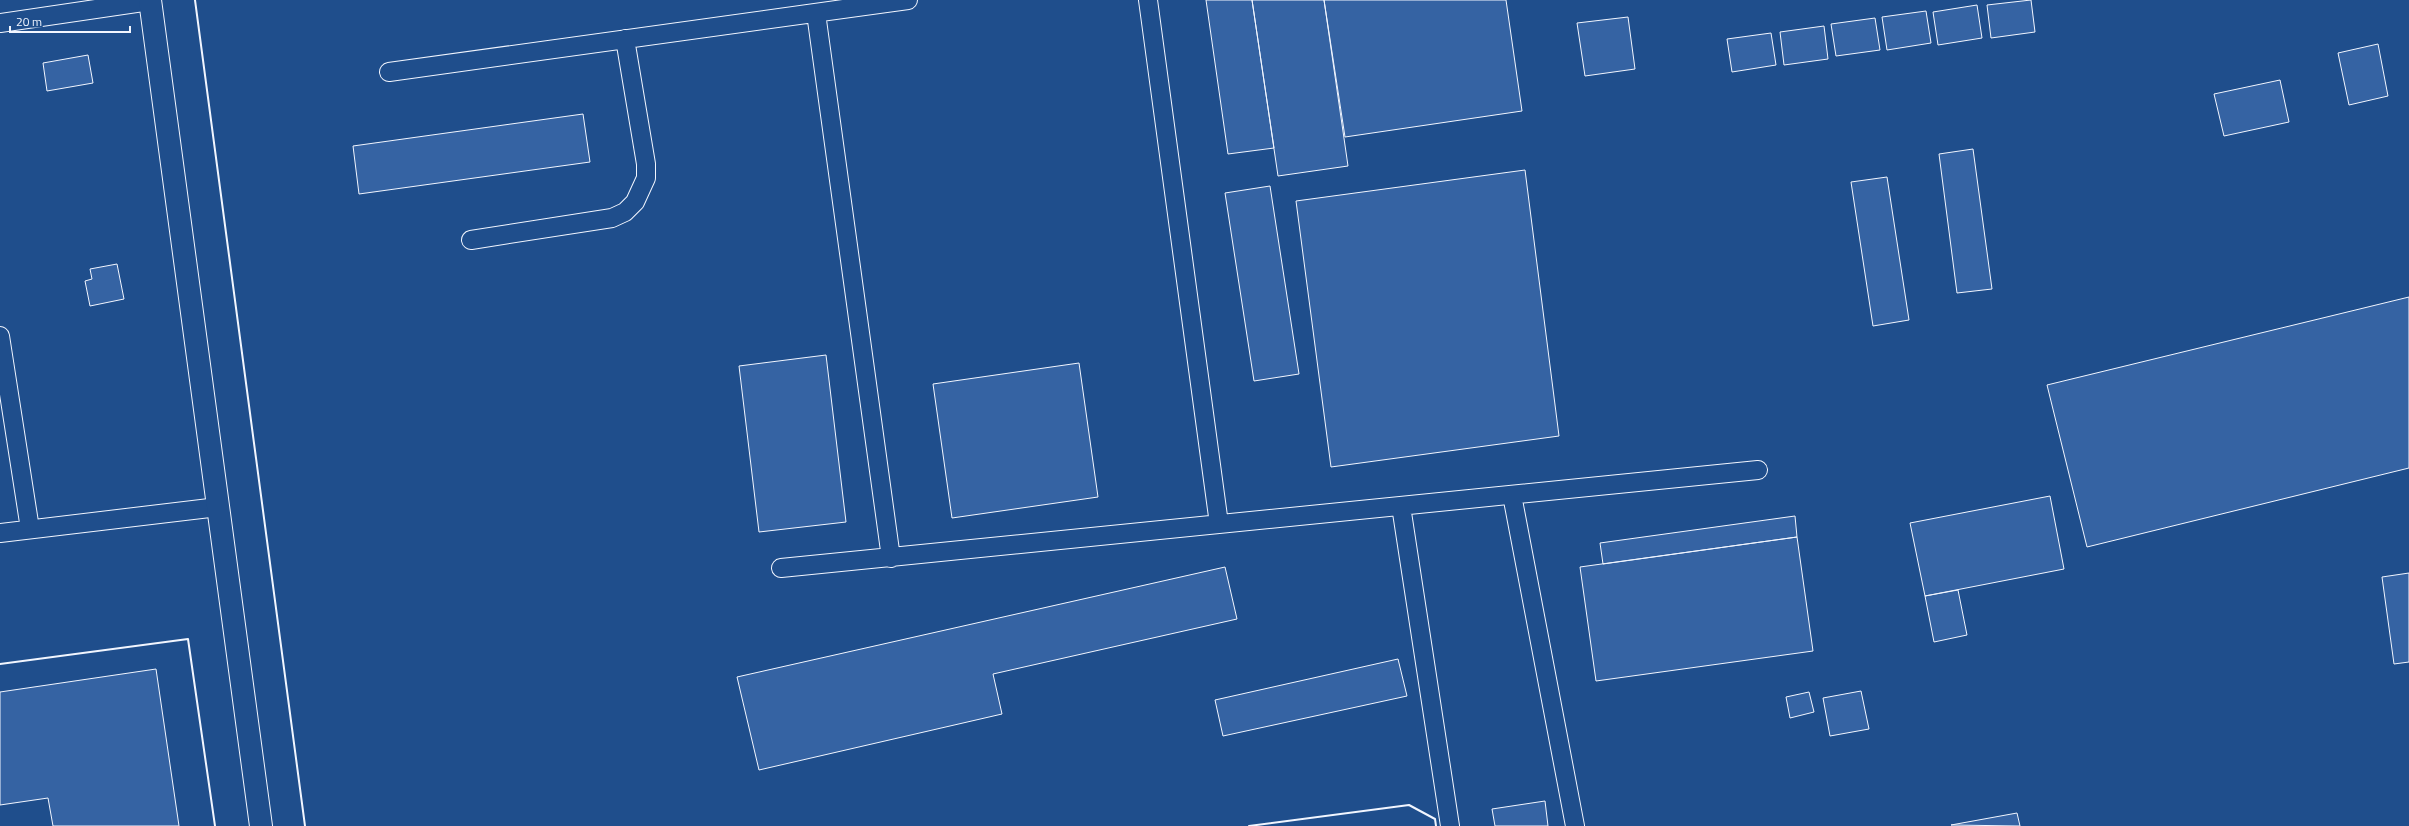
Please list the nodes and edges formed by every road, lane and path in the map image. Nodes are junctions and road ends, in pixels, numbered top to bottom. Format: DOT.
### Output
graph roads {
  1 [pos="908,0"];
  2 [pos="1148,0"];
  3 [pos="150,1"];
  4 [pos="881,2"];
  5 [pos="816,13"];
  6 [pos="0,23"];
  7 [pos="625,39"];
  8 [pos="389,72"];
  9 [pos="471,240"];
  10 [pos="1,345"];
  11 [pos="1758,470"];
  12 [pos="1512,495"];
  13 [pos="1401,506"];
  14 [pos="218,507"];
  15 [pos="1219,524"];
  16 [pos="30,529"];
  17 [pos="0,533"];
  18 [pos="891,558"];
  19 [pos="781,568"];
  20 [pos="261,826"];
  21 [pos="1450,826"];
  22 [pos="1575,826"];
  1 -- 4 [label="lane"];
  2 -- 15 [label="lane"];
  3 -- 6 [label="lane"];
  3 -- 14 [label="street"];
  4 -- 5 [label="lane"];
  5 -- 7 [label="lane"];
  5 -- 18 [label="lane"];
  7 -- 8 [label="lane"];
  7 -- 9 [label="lane"];
  10 -- 16 [label="lane"];
  11 -- 12 [label="lane"];
  12 -- 13 [label="lane"];
  12 -- 22 [label="lane"];
  13 -- 15 [label="lane"];
  13 -- 21 [label="lane"];
  14 -- 16 [label="lane"];
  14 -- 20 [label="street"];
  15 -- 18 [label="lane"];
  16 -- 17 [label="lane"];
  18 -- 19 [label="lane"];
}
